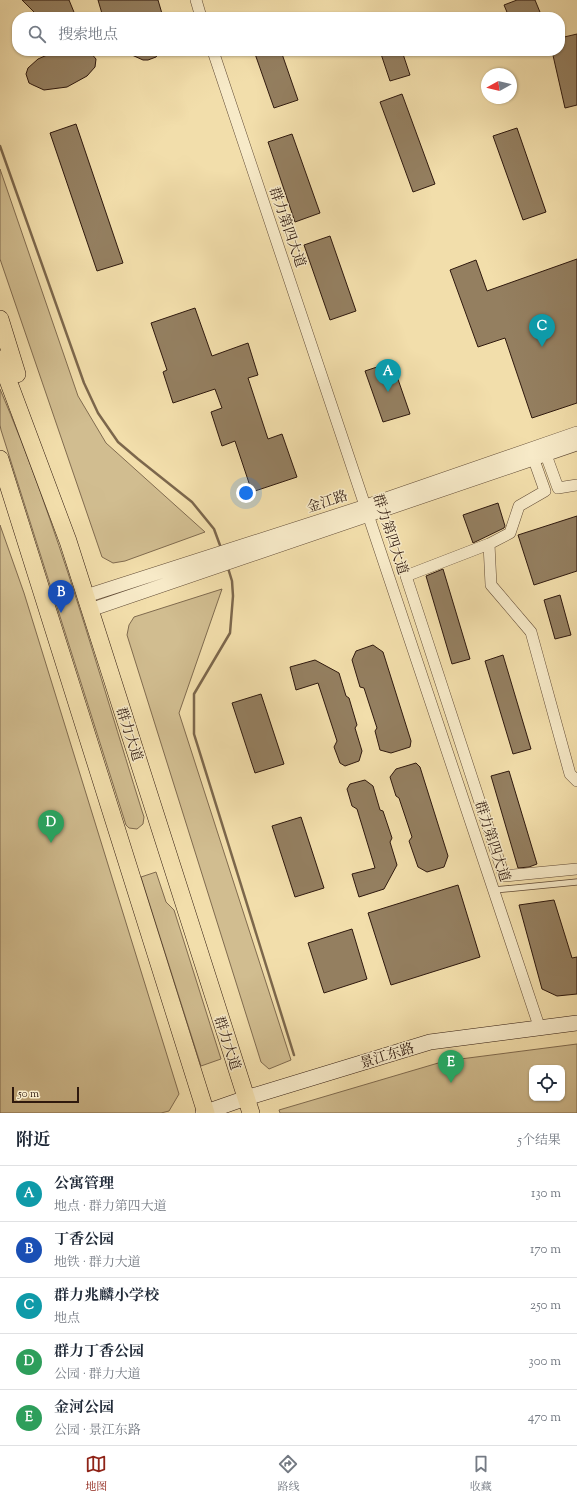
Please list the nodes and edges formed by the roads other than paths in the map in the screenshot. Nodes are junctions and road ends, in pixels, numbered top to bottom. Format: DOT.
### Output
graph roads {
  1 [pos="196,0"];
  2 [pos="200,12"];
  3 [pos="215,56"];
  4 [pos="0,319"];
  5 [pos="0,359"];
  6 [pos="577,432"];
  7 [pos="577,444"];
  8 [pos="540,457"];
  9 [pos="0,459"];
  10 [pos="0,477"];
  11 [pos="577,485"];
  12 [pos="367,511"];
  13 [pos="68,541"];
  14 [pos="489,544"];
  15 [pos="31,560"];
  16 [pos="88,603"];
  17 [pos="577,781"];
  18 [pos="577,869"];
  19 [pos="577,882"];
  20 [pos="494,890"];
  21 [pos="577,1023"];
  22 [pos="540,1026"];
  23 [pos="248,1106"];
  24 [pos="205,1113"];
  1 -- 2 [label="street"];
  3 -- 12 [label="street, 群力第四大道"];
  4 -- 13 [label="main road"];
  5 -- 13 [label="main road, 群力大道"];
  6 -- 12 [label="street, 金江路"];
  7 -- 8 [label="street, 金江路"];
  8 -- 11 [label="street"];
  8 -- 12 [label="street, 金江路"];
  8 -- 14 [label="street"];
  9 -- 15 [label="main road"];
  10 -- 15 [label="main road"];
  12 -- 16 [label="street, 金江路"];
  12 -- 20 [label="street, 群力第四大道"];
  13 -- 16 [label="main road, 群力大道"];
  14 -- 17 [label="street"];
  14 -- 18 [label="street"];
  15 -- 24 [label="main road"];
  16 -- 23 [label="main road, 群力大道"];
  19 -- 20 [label="lane"];
  20 -- 22 [label="street, 群力第四大道"];
  21 -- 22 [label="main road, 景江东路"];
  22 -- 23 [label="main road, 景江东路"];
  23 -- 24 [label="main road, 景江东路"];
}
